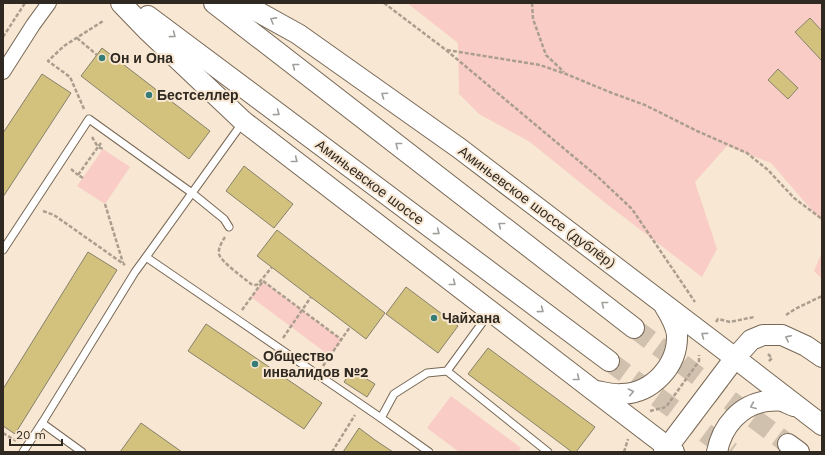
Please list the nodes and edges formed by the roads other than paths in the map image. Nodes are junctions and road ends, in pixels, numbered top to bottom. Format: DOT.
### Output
graph roads {
  1 [pos="49,3"];
  2 [pos="121,3"];
  3 [pos="131,3"];
  4 [pos="214,3"];
  5 [pos="242,3"];
  6 [pos="3,72"];
  7 [pos="244,121"];
  8 [pos="192,193"];
  9 [pos="229,227"];
  10 [pos="3,250"];
  11 [pos="146,257"];
  12 [pos="663,303"];
  13 [pos="491,311"];
  14 [pos="634,328"];
  15 [pos="822,357"];
  16 [pos="736,358"];
  17 [pos="609,361"];
  18 [pos="447,371"];
  19 [pos="593,390"];
  20 [pos="803,411"];
  21 [pos="380,418"];
  22 [pos="42,423"];
  23 [pos="822,425"];
  24 [pos="669,450"];
  25 [pos="22,452"];
  26 [pos="82,452"];
  27 [pos="429,452"];
  28 [pos="548,452"];
  29 [pos="717,452"];
  1 -- 6 [label="street"];
  2 -- 7 [label="main road"];
  3 -- 17 [label="main road, Аминьевское шоссе, one-way"];
  14 -- 4 [label="main road, one-way"];
  12 -- 5 [label="main road, Аминьевское шоссе (дублёр), one-way"];
  7 -- 8 [label="lane"];
  7 -- 13 [label="main road, one-way"];
  8 -- 9 [label="lane"];
  8 -- 10 [label="lane"];
  8 -- 11 [label="lane"];
  11 -- 21 [label="lane"];
  11 -- 22 [label="lane"];
  16 -- 12 [label="main road, Аминьевское шоссе (дублёр), one-way"];
  19 -- 12 [label="main road, one-way"];
  13 -- 18 [label="lane"];
  13 -- 19 [label="main road, one-way"];
  15 -- 16 [label="main road, one-way"];
  16 -- 20 [label="main road, Аминьевское шоссе (дублёр)"];
  16 -- 24 [label="main road"];
  18 -- 21 [label="lane"];
  18 -- 28 [label="lane"];
  19 -- 24 [label="main road"];
  20 -- 23 [label="main road, Аминьевское шоссе (дублёр)"];
  20 -- 29 [label="main road, one-way"];
  21 -- 27 [label="lane"];
  22 -- 25 [label="lane"];
  22 -- 26 [label="lane"];
}
